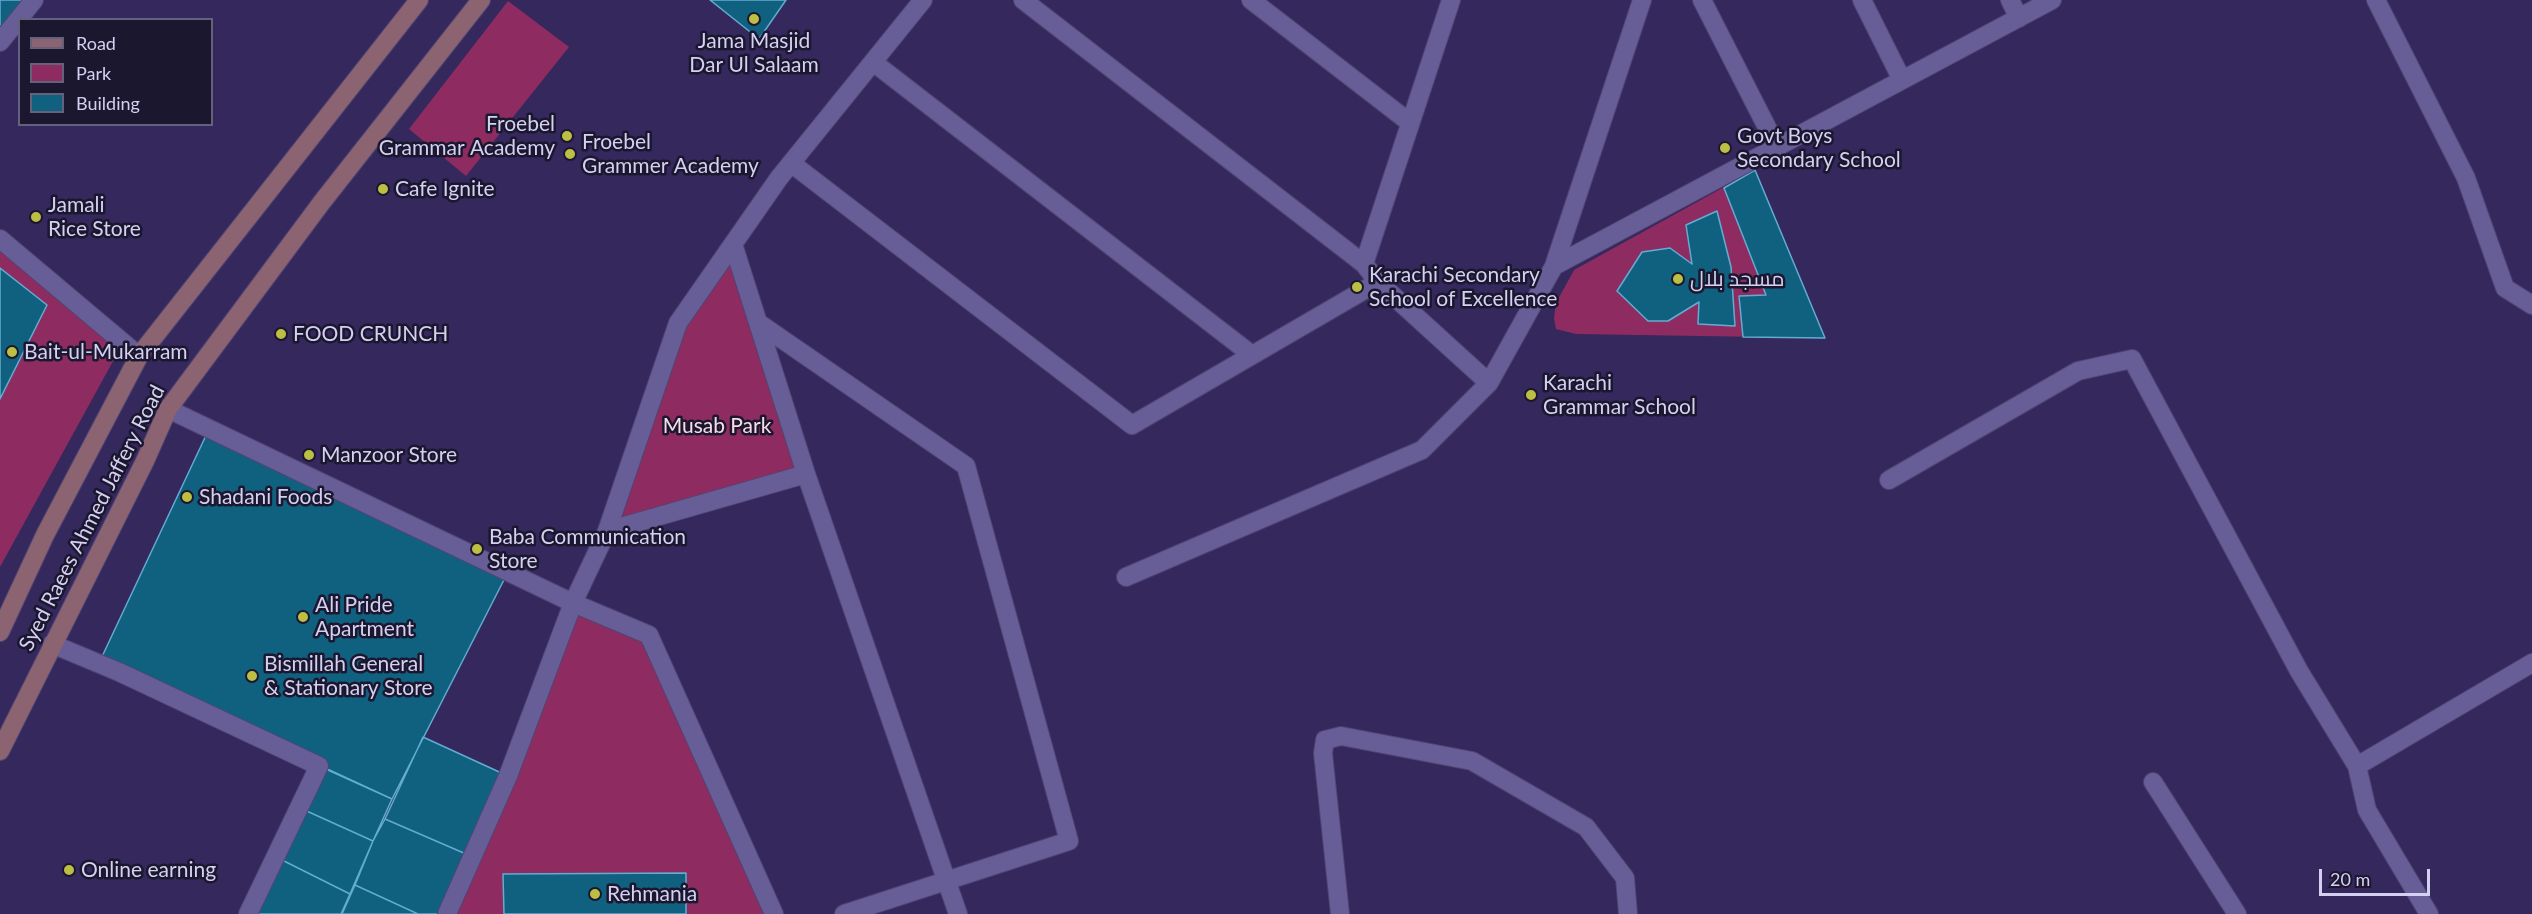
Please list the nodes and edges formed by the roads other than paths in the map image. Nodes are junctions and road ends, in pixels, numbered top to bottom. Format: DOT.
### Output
graph roads {
  1 [pos="34,0"];
  2 [pos="419,0"];
  3 [pos="481,0"];
  4 [pos="923,0"];
  5 [pos="1023,0"];
  6 [pos="1251,0"];
  7 [pos="1451,0"];
  8 [pos="1642,0"];
  9 [pos="1702,0"];
  10 [pos="1862,0"];
  11 [pos="2010,0"];
  12 [pos="2052,0"];
  13 [pos="2376,0"];
  14 [pos="19,18"];
  15 [pos="2019,18"];
  16 [pos="18,20"];
  17 [pos="0,42"];
  18 [pos="873,62"];
  19 [pos="1902,80"];
  20 [pos="1409,122"];
  21 [pos="1777,147"];
  22 [pos="791,163"];
  23 [pos="0,239"];
  24 [pos="733,244"];
  25 [pos="1364,264"];
  26 [pos="1554,266"];
  27 [pos="1378,282"];
  28 [pos="2532,305"];
  29 [pos="760,324"];
  30 [pos="1252,355"];
  31 [pos="139,356"];
  32 [pos="1489,383"];
  33 [pos="168,409"];
  34 [pos="806,474"];
  35 [pos="1889,480"];
  36 [pos="607,531"];
  37 [pos="1126,577"];
  38 [pos="573,603"];
  39 [pos="4,612"];
  40 [pos="0,632"];
  41 [pos="52,644"];
  42 [pos="2532,663"];
  43 [pos="0,751"];
  44 [pos="2357,766"];
  45 [pos="2153,782"];
  46 [pos="947,880"];
  47 [pos="248,914"];
  48 [pos="447,914"];
  49 [pos="774,914"];
  50 [pos="844,914"];
  51 [pos="958,914"];
  52 [pos="1340,914"];
  53 [pos="1628,914"];
  54 [pos="2237,914"];
  55 [pos="2428,914"];
  1 -- 14 [label="street"];
  2 -- 31 [label="main road, Syed Raees Ahmed Jaffery Road"];
  3 -- 33 [label="main road, Syed Raees Ahmed Jaffery Road"];
  4 -- 18 [label="street"];
  5 -- 25 [label="street"];
  6 -- 20 [label="street"];
  7 -- 20 [label="street"];
  8 -- 26 [label="street"];
  9 -- 21 [label="street"];
  10 -- 19 [label="street"];
  11 -- 15 [label="street"];
  12 -- 15 [label="street"];
  13 -- 28 [label="street"];
  15 -- 19 [label="street"];
  16 -- 17 [label="street"];
  18 -- 22 [label="street"];
  18 -- 30 [label="street"];
  19 -- 21 [label="street"];
  20 -- 25 [label="street"];
  21 -- 26 [label="street"];
  22 -- 24 [label="street"];
  22 -- 30 [label="street"];
  23 -- 31 [label="street"];
  24 -- 29 [label="street"];
  24 -- 36 [label="street"];
  25 -- 27 [label="street"];
  26 -- 32 [label="street"];
  27 -- 30 [label="street"];
  27 -- 32 [label="street"];
  29 -- 34 [label="street"];
  29 -- 46 [label="street"];
  31 -- 39 [label="main road, Syed Raees Ahmed Jaffery Road"];
  32 -- 37 [label="street"];
  33 -- 38 [label="street"];
  33 -- 41 [label="main road, Syed Raees Ahmed Jaffery Road"];
  34 -- 36 [label="street"];
  34 -- 46 [label="street"];
  35 -- 44 [label="street"];
  36 -- 38 [label="street"];
  38 -- 48 [label="street"];
  38 -- 49 [label="street"];
  39 -- 40 [label="main road, Syed Raees Ahmed Jaffery Road"];
  41 -- 43 [label="main road, Syed Raees Ahmed Jaffery Road"];
  41 -- 47 [label="street"];
  42 -- 44 [label="street"];
  44 -- 55 [label="street"];
  45 -- 54 [label="street"];
  46 -- 50 [label="street"];
  46 -- 51 [label="street"];
  52 -- 53 [label="street"];
}
